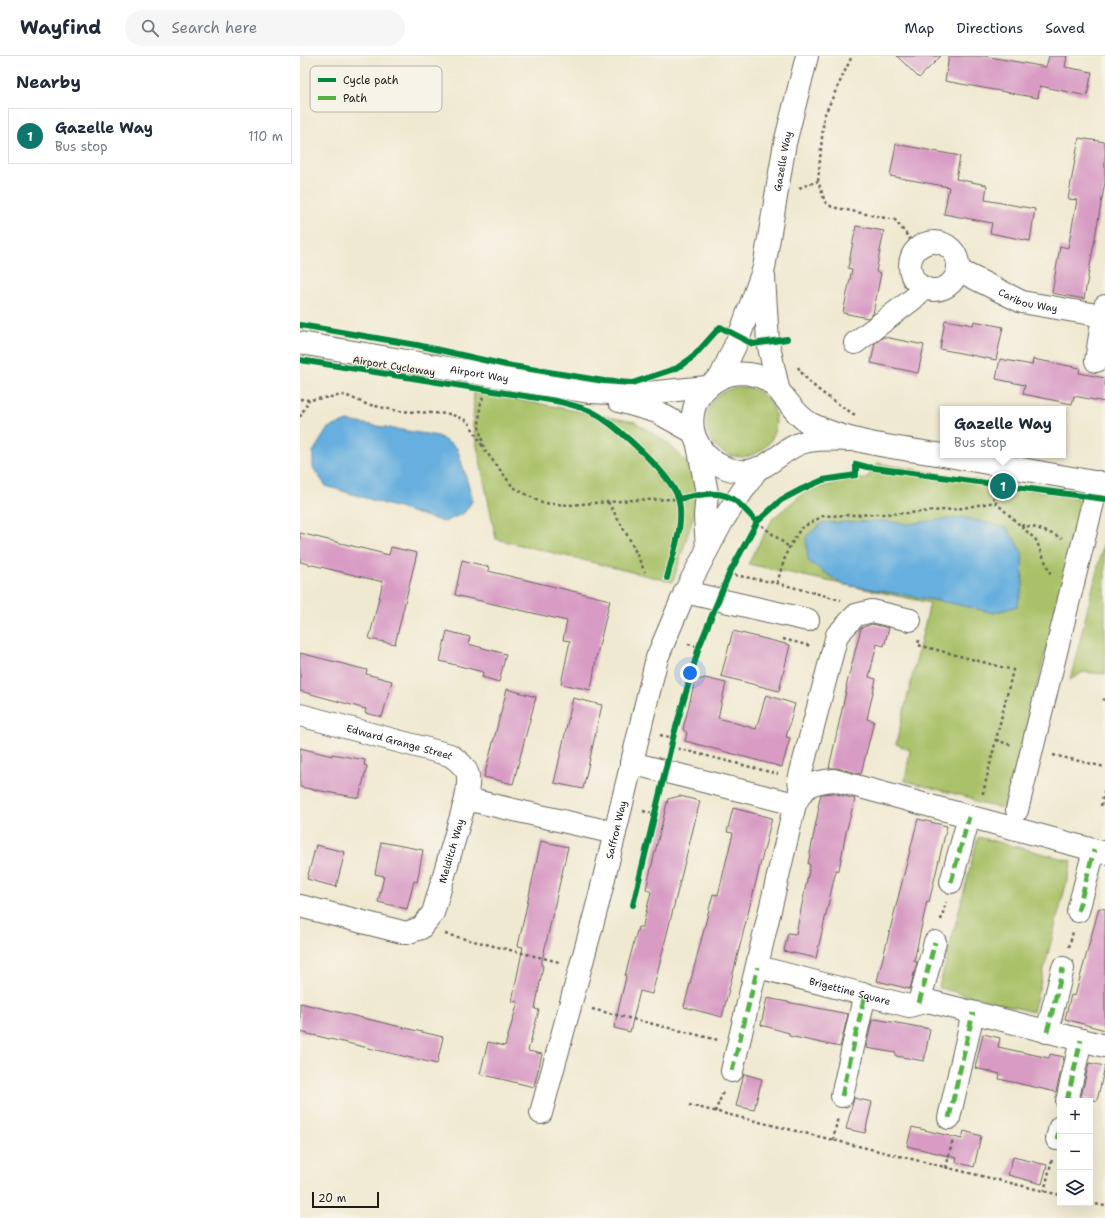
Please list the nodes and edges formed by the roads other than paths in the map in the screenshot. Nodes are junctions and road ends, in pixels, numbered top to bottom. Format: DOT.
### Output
graph roads {
  1 [pos="807,56"];
  2 [pos="764,268"];
  3 [pos="958,270"];
  4 [pos="924,288"];
  5 [pos="1104,311"];
  6 [pos="300,343"];
  7 [pos="855,343"];
  8 [pos="1096,362"];
  9 [pos="713,382"];
  10 [pos="589,392"];
  11 [pos="780,392"];
  12 [pos="696,438"];
  13 [pos="857,440"];
  14 [pos="940,454"];
  15 [pos="960,458"];
  16 [pos="761,467"];
  17 [pos="1102,483"];
  18 [pos="707,553"];
  19 [pos="685,592"];
  20 [pos="808,620"];
  21 [pos="910,620"];
  22 [pos="300,714"];
  23 [pos="632,763"];
  24 [pos="798,792"];
  25 [pos="466,798"];
  26 [pos="975,809"];
  27 [pos="1017,810"];
  28 [pos="616,833"];
  29 [pos="1099,851"];
  30 [pos="951,882"];
  31 [pos="300,906"];
  32 [pos="1078,911"];
  33 [pos="935,942"];
  34 [pos="758,967"];
  35 [pos="1063,968"];
  36 [pos="865,994"];
  37 [pos="919,1003"];
  38 [pos="973,1013"];
  39 [pos="1047,1032"];
  40 [pos="1081,1040"];
  41 [pos="1105,1046"];
  42 [pos="732,1071"];
  43 [pos="842,1096"];
  44 [pos="1067,1098"];
  45 [pos="541,1113"];
  46 [pos="949,1118"];
  1 -- 2 [label="street, Gazelle Way"];
  2 -- 9 [label="street, Gazelle Way"];
  2 -- 11 [label="street, Gazelle Way"];
  3 -- 4 [label="street"];
  3 -- 4 [label="street"];
  3 -- 5 [label="street, Caribou Way"];
  4 -- 7 [label="street"];
  5 -- 8 [label="street, Caribou Way"];
  6 -- 10 [label="street, Airport Way"];
  9 -- 10 [label="street, Airport Way"];
  9 -- 11 [label="street"];
  9 -- 12 [label="street"];
  10 -- 12 [label="street, Airport Way"];
  11 -- 13 [label="street"];
  11 -- 16 [label="street"];
  12 -- 16 [label="street"];
  12 -- 18 [label="street"];
  13 -- 14 [label="street"];
  13 -- 16 [label="street"];
  15 -- 17 [label="street"];
  16 -- 18 [label="street, Saffron Way"];
  17 -- 27 [label="street"];
  18 -- 19 [label="street, Saffron Way"];
  19 -- 20 [label="street"];
  19 -- 23 [label="street, Saffron Way"];
  21 -- 24 [label="street"];
  22 -- 25 [label="street, Edward Grange Street"];
  23 -- 24 [label="street"];
  23 -- 28 [label="street, Saffron Way"];
  24 -- 26 [label="street"];
  24 -- 34 [label="street"];
  25 -- 28 [label="street"];
  25 -- 31 [label="street, Melditch Way"];
  26 -- 29 [label="street"];
  26 -- 30 [label="street"];
  28 -- 45 [label="street, Saffron Way"];
  29 -- 32 [label="street"];
  33 -- 37 [label="street"];
  34 -- 36 [label="street, Brigettine Square"];
  34 -- 42 [label="street"];
  35 -- 39 [label="street"];
  36 -- 37 [label="street, Brigettine Square"];
  36 -- 43 [label="street"];
  37 -- 38 [label="street, Brigettine Square"];
  38 -- 39 [label="street, Brigettine Square"];
  38 -- 46 [label="street"];
  39 -- 40 [label="street, Brigettine Square"];
  40 -- 41 [label="street, Brigettine Square"];
  40 -- 44 [label="street"];
}
